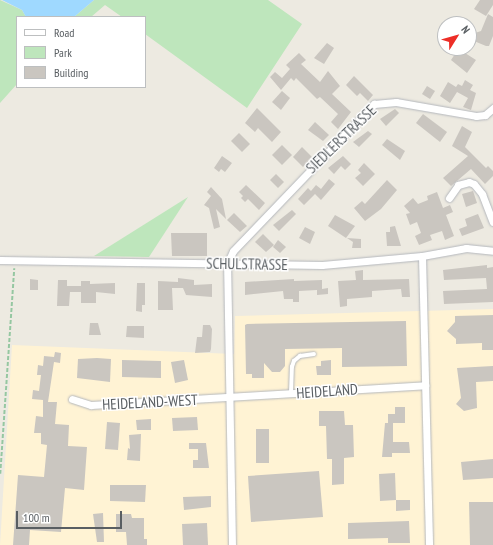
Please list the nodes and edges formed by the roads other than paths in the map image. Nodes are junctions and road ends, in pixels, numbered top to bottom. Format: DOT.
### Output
graph roads {
  1 [pos="493,108"];
  2 [pos="449,198"];
  3 [pos="493,222"];
  4 [pos="493,251"];
  5 [pos="422,256"];
  6 [pos="0,260"];
  7 [pos="227,264"];
  8 [pos="314,354"];
  9 [pos="425,385"];
  10 [pos="291,393"];
  11 [pos="229,397"];
  12 [pos="72,399"];
  13 [pos="232,545"];
  14 [pos="428,545"];
  1 -- 7 [label="street, SIEDLERSTRASSE"];
  2 -- 3 [label="street"];
  4 -- 5 [label="street, SCHULSTRASSE"];
  5 -- 7 [label="street, SCHULSTRASSE"];
  5 -- 9 [label="street"];
  6 -- 7 [label="street, SCHULSTRASSE"];
  7 -- 11 [label="street"];
  8 -- 10 [label="lane"];
  9 -- 10 [label="street, HEIDELAND"];
  9 -- 14 [label="street"];
  10 -- 11 [label="street, HEIDELAND"];
  11 -- 12 [label="street, HEIDELAND-WEST"];
  11 -- 13 [label="street"];
}
